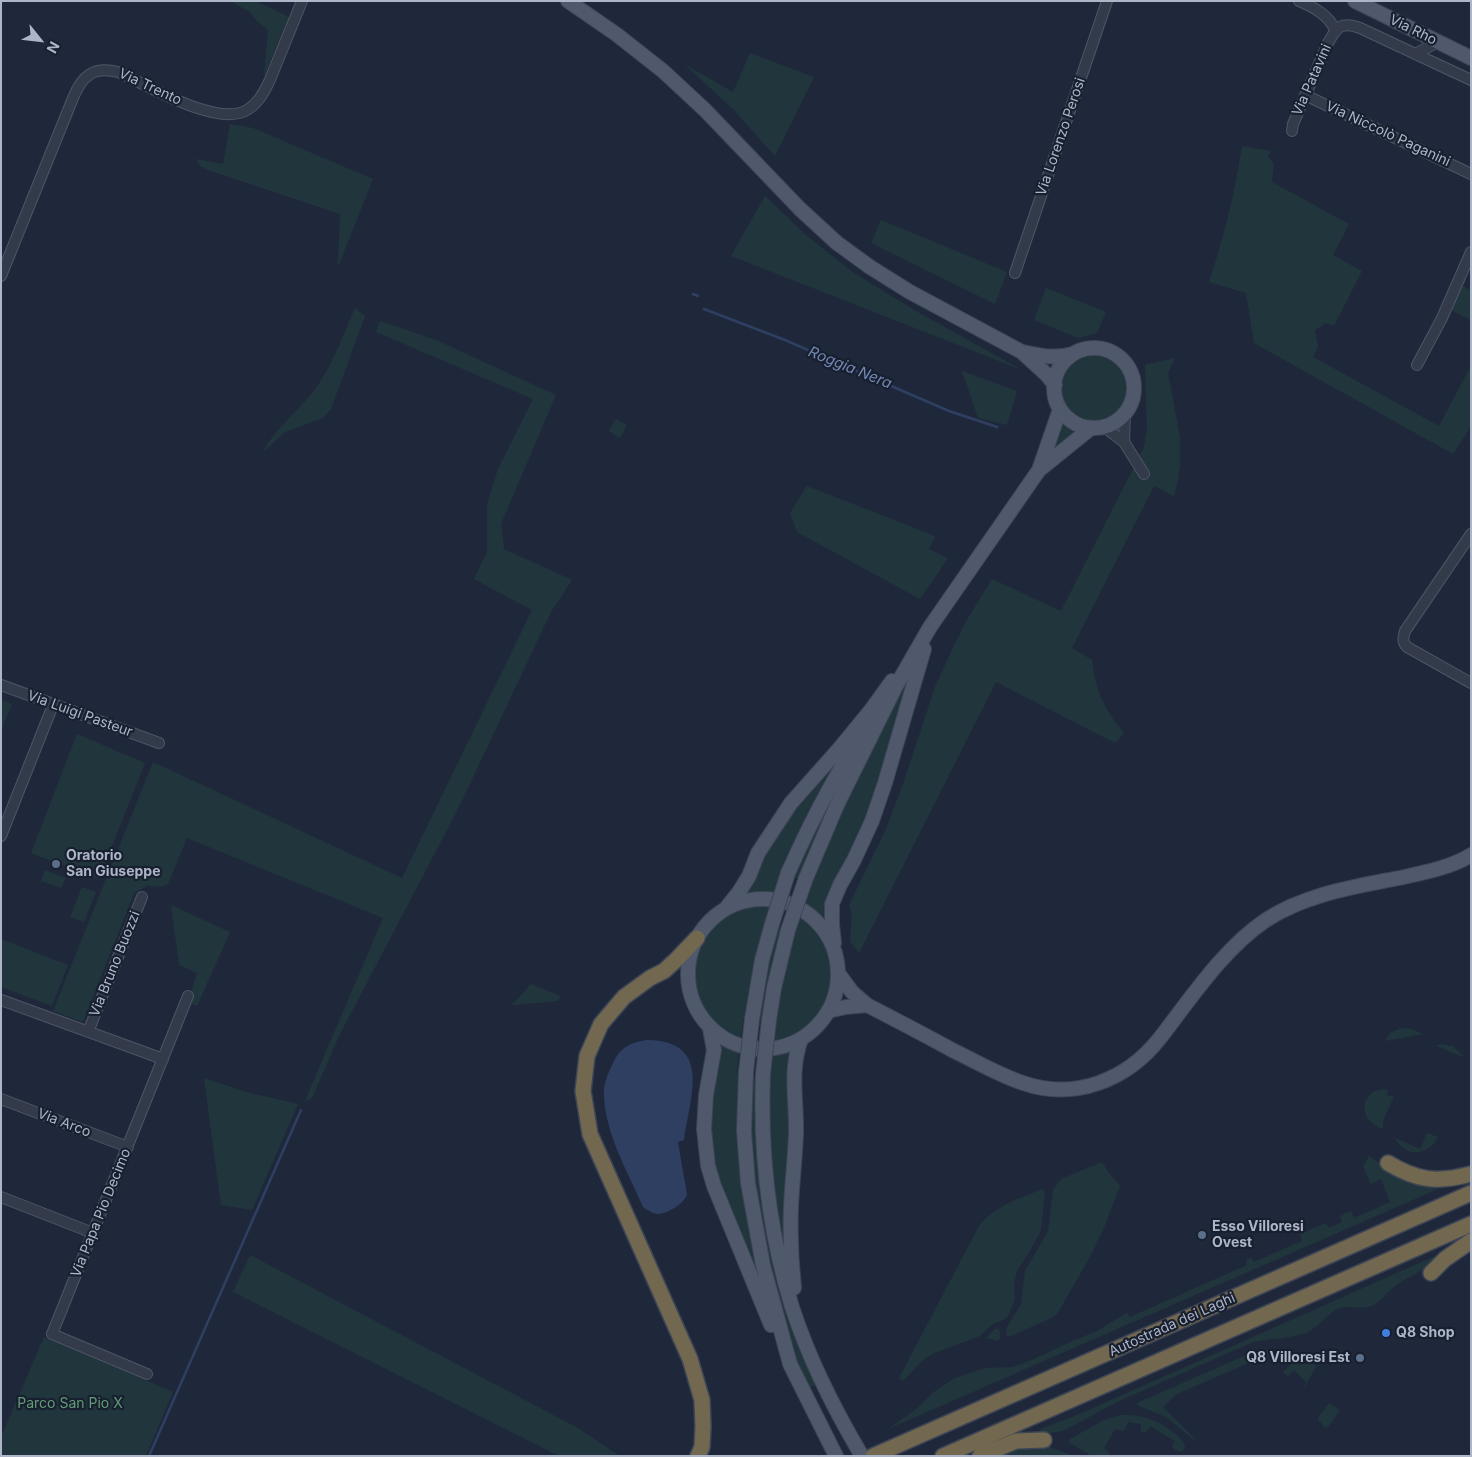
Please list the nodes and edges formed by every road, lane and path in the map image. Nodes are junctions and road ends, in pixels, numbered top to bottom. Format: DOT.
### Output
graph roads {
  1 [pos="302,1"];
  2 [pos="568,1"];
  3 [pos="1107,1"];
  4 [pos="1299,1"];
  5 [pos="1355,1"];
  6 [pos="1335,30"];
  7 [pos="1438,42"];
  8 [pos="1414,54"];
  9 [pos="1471,58"];
  10 [pos="1471,80"];
  11 [pos="1305,95"];
  12 [pos="1292,131"];
  13 [pos="1471,174"];
  14 [pos="1471,252"];
  15 [pos="1015,273"];
  16 [pos="1,276"];
  17 [pos="1022,352"];
  18 [pos="1074,354"];
  19 [pos="1417,365"];
  20 [pos="1055,385"];
  21 [pos="1060,409"];
  22 [pos="1125,414"];
  23 [pos="1097,428"];
  24 [pos="1124,442"];
  25 [pos="1039,470"];
  26 [pos="1144,474"];
  27 [pos="1471,534"];
  28 [pos="930,627"];
  29 [pos="1471,683"];
  30 [pos="1,684"];
  31 [pos="896,686"];
  32 [pos="54,705"];
  33 [pos="159,743"];
  34 [pos="1,836"];
  35 [pos="1471,855"];
  36 [pos="142,897"];
  37 [pos="724,910"];
  38 [pos="697,938"];
  39 [pos="835,954"];
  40 [pos="838,973"];
  41 [pos="188,996"];
  42 [pos="1,1000"];
  43 [pos="867,1005"];
  44 [pos="828,1011"];
  45 [pos="710,1029"];
  46 [pos="88,1032"];
  47 [pos="801,1039"];
  48 [pos="163,1058"];
  49 [pos="1,1099"];
  50 [pos="128,1147"];
  51 [pos="1388,1163"];
  52 [pos="1471,1174"];
  53 [pos="1471,1193"];
  54 [pos="1,1196"];
  55 [pos="1471,1224"];
  56 [pos="93,1234"];
  57 [pos="1471,1241"];
  58 [pos="1431,1273"];
  59 [pos="810,1354"];
  60 [pos="790,1364"];
  61 [pos="146,1374"];
  62 [pos="1044,1440"];
  63 [pos="698,1456"];
  64 [pos="836,1456"];
  65 [pos="862,1456"];
  66 [pos="873,1456"];
  67 [pos="943,1456"];
  68 [pos="980,1456"];
  1 -- 16 [label="street, Via Trento"];
  2 -- 17 [label="main road"];
  3 -- 15 [label="street, Via Lorenzo Perosi"];
  4 -- 6 [label="street"];
  5 -- 7 [label="main road, Via Rho"];
  6 -- 8 [label="street"];
  6 -- 11 [label="street, Via Patavini"];
  7 -- 8 [label="street"];
  7 -- 9 [label="main road, Via Rho"];
  8 -- 10 [label="street"];
  11 -- 12 [label="street, Via Patavini"];
  11 -- 13 [label="street, Via Niccolò Paganini"];
  14 -- 19 [label="street"];
  17 -- 18 [label="main road"];
  17 -- 20 [label="main road"];
  18 -- 20 [label="main road"];
  18 -- 22 [label="main road"];
  20 -- 21 [label="main road"];
  21 -- 23 [label="main road"];
  21 -- 25 [label="main road"];
  22 -- 23 [label="main road"];
  22 -- 24 [label="street"];
  23 -- 24 [label="street"];
  23 -- 25 [label="main road"];
  24 -- 26 [label="street"];
  25 -- 28 [label="main road"];
  27 -- 29 [label="street"];
  28 -- 31 [label="main road"];
  28 -- 37 [label="main road"];
  28 -- 39 [label="main road"];
  30 -- 32 [label="street, Via Luigi Pasteur"];
  31 -- 59 [label="main road, bridge"];
  31 -- 60 [label="main road, bridge"];
  32 -- 33 [label="street, Via Luigi Pasteur"];
  32 -- 34 [label="street"];
  35 -- 43 [label="main road"];
  36 -- 46 [label="street, Via Bruno Buozzi"];
  37 -- 38 [label="main road"];
  37 -- 39 [label="main road"];
  38 -- 45 [label="main road"];
  38 -- 63 [label="highway"];
  39 -- 40 [label="main road"];
  40 -- 43 [label="main road"];
  40 -- 44 [label="main road"];
  41 -- 48 [label="street, Via Papa Pio Decimo"];
  42 -- 46 [label="street, Via Bruno Buozzi"];
  43 -- 44 [label="main road"];
  44 -- 47 [label="main road"];
  45 -- 47 [label="main road"];
  45 -- 60 [label="main road"];
  46 -- 48 [label="street, Via Bruno Buozzi"];
  47 -- 59 [label="main road"];
  48 -- 50 [label="street, Via Papa Pio Decimo"];
  49 -- 50 [label="street, Via Arco"];
  50 -- 56 [label="street, Via Papa Pio Decimo"];
  51 -- 52 [label="highway"];
  53 -- 66 [label="highway, Autostrada dei Laghi"];
  54 -- 56 [label="street"];
  55 -- 67 [label="highway, Autostrada dei Laghi"];
  56 -- 61 [label="street, Via Papa Pio Decimo"];
  57 -- 58 [label="highway"];
  59 -- 65 [label="main road"];
  60 -- 64 [label="main road"];
  62 -- 68 [label="highway"];
}
